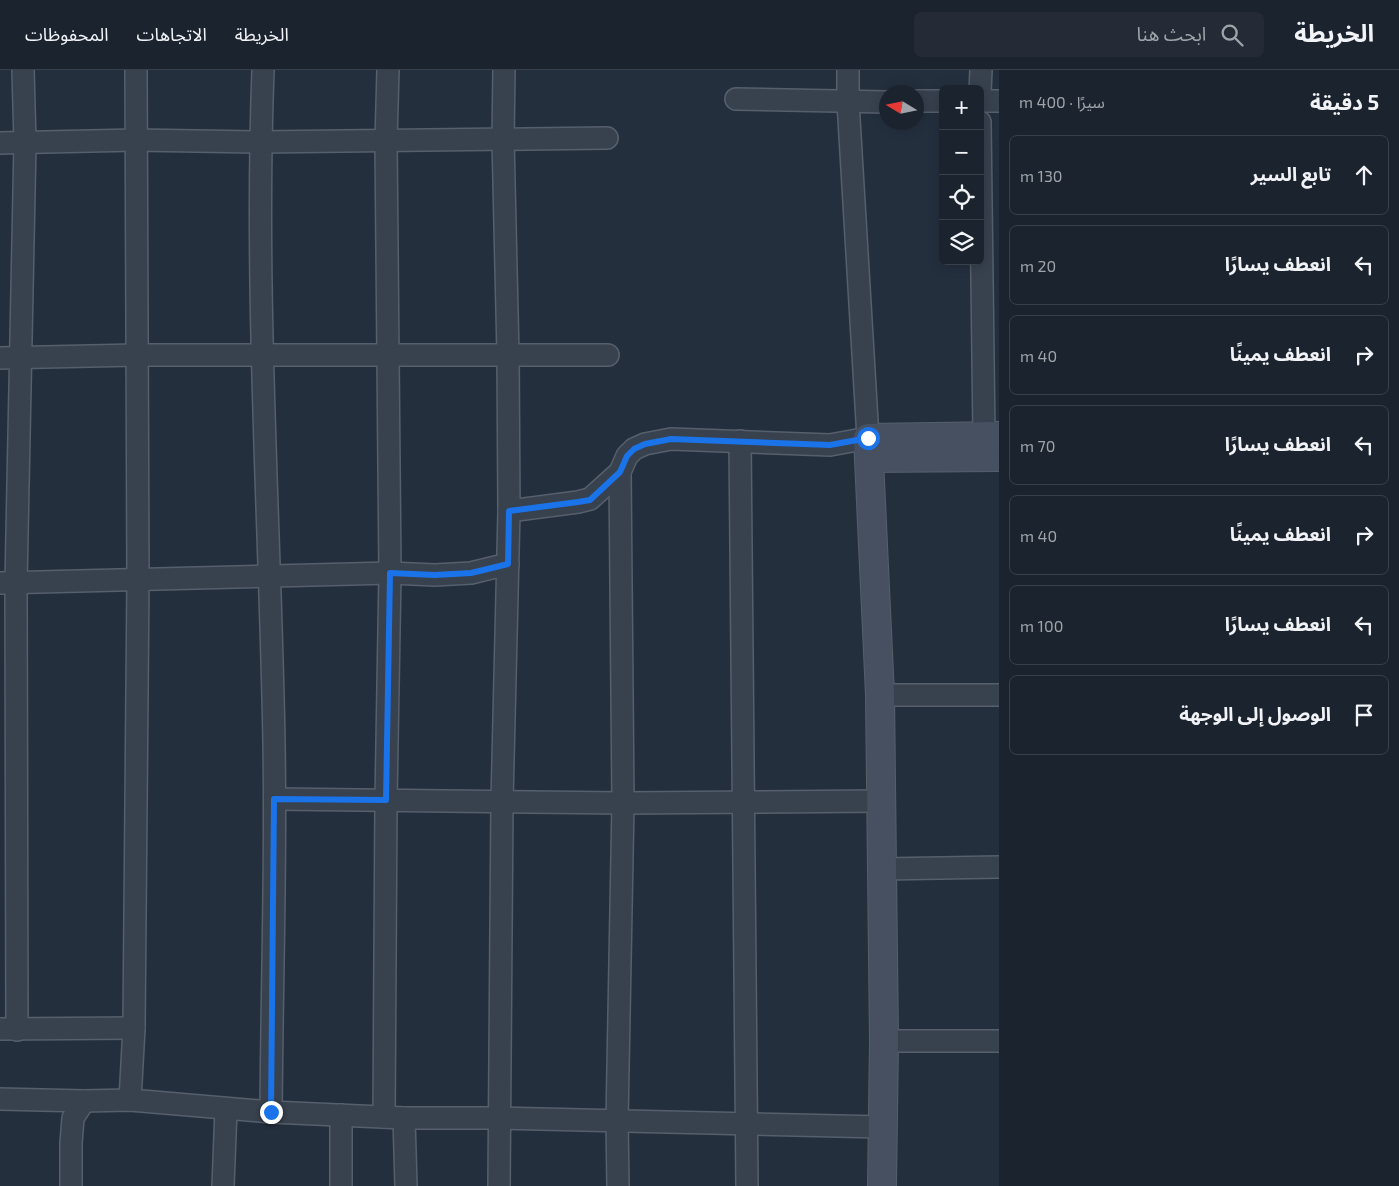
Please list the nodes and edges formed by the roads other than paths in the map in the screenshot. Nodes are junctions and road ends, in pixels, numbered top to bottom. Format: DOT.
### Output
graph roads {
  1 [pos="23,70"];
  2 [pos="136,70"];
  3 [pos="263,70"];
  4 [pos="388,70"];
  5 [pos="504,70"];
  6 [pos="848,70"];
  7 [pos="981,70"];
  8 [pos="980,85"];
  9 [pos="736,100"];
  10 [pos="939,101"];
  11 [pos="984,101"];
  12 [pos="999,101"];
  13 [pos="848,102"];
  14 [pos="879,102"];
  15 [pos="924,102"];
  16 [pos="980,130"];
  17 [pos="607,138"];
  18 [pos="503,139"];
  19 [pos="136,140"];
  20 [pos="386,141"];
  21 [pos="260,142"];
  22 [pos="0,143"];
  23 [pos="25,143"];
  24 [pos="136,355"];
  25 [pos="508,355"];
  26 [pos="608,355"];
  27 [pos="262,356"];
  28 [pos="389,356"];
  29 [pos="0,358"];
  30 [pos="22,358"];
  31 [pos="740,441"];
  32 [pos="994,443"];
  33 [pos="869,448"];
  34 [pos="620,472"];
  35 [pos="509,511"];
  36 [pos="508,564"];
  37 [pos="390,573"];
  38 [pos="269,575"];
  39 [pos="138,580"];
  40 [pos="8,583"];
  41 [pos="880,695"];
  42 [pos="999,695"];
  43 [pos="274,799"];
  44 [pos="386,800"];
  45 [pos="880,801"];
  46 [pos="502,802"];
  47 [pos="742,802"];
  48 [pos="622,804"];
  49 [pos="999,867"];
  50 [pos="882,869"];
  51 [pos="134,1028"];
  52 [pos="8,1030"];
  53 [pos="884,1041"];
  54 [pos="999,1041"];
  55 [pos="0,1099"];
  56 [pos="130,1100"];
  57 [pos="84,1102"];
  58 [pos="226,1109"];
  59 [pos="271,1112"];
  60 [pos="341,1115"];
  61 [pos="394,1117"];
  62 [pos="499,1118"];
  63 [pos="618,1121"];
  64 [pos="748,1123"];
  65 [pos="882,1127"];
  66 [pos="71,1186"];
  67 [pos="223,1186"];
  68 [pos="341,1186"];
  69 [pos="406,1186"];
  70 [pos="499,1186"];
  71 [pos="618,1186"];
  72 [pos="747,1186"];
  73 [pos="882,1186"];
  1 -- 23 [label="street"];
  2 -- 19 [label="street"];
  3 -- 21 [label="street"];
  4 -- 20 [label="street"];
  5 -- 18 [label="street"];
  6 -- 13 [label="street"];
  7 -- 8 [label="street"];
  9 -- 13 [label="street"];
  10 -- 15 [label="street"];
  11 -- 12 [label="street"];
  13 -- 14 [label="street"];
  13 -- 33 [label="street"];
  16 -- 32 [label="street"];
  17 -- 18 [label="street"];
  18 -- 20 [label="street"];
  18 -- 25 [label="street"];
  19 -- 21 [label="street"];
  19 -- 23 [label="street"];
  19 -- 24 [label="street"];
  20 -- 21 [label="street"];
  20 -- 28 [label="street"];
  21 -- 27 [label="street"];
  22 -- 23 [label="street"];
  23 -- 30 [label="street"];
  24 -- 27 [label="street"];
  24 -- 30 [label="street"];
  24 -- 39 [label="street"];
  25 -- 26 [label="street"];
  25 -- 28 [label="street"];
  25 -- 35 [label="street"];
  27 -- 28 [label="street"];
  27 -- 38 [label="street"];
  28 -- 37 [label="street"];
  29 -- 30 [label="street"];
  30 -- 40 [label="street"];
  31 -- 33 [label="street"];
  31 -- 34 [label="street"];
  31 -- 47 [label="street"];
  32 -- 33 [label="street"];
  33 -- 41 [label="street"];
  34 -- 35 [label="street"];
  34 -- 48 [label="street"];
  35 -- 36 [label="street"];
  36 -- 37 [label="street"];
  36 -- 46 [label="street"];
  37 -- 38 [label="street"];
  37 -- 44 [label="street"];
  38 -- 39 [label="street"];
  38 -- 43 [label="street"];
  39 -- 40 [label="street"];
  39 -- 51 [label="street"];
  40 -- 52 [label="street"];
  41 -- 42 [label="street"];
  41 -- 45 [label="street"];
  43 -- 44 [label="street"];
  43 -- 59 [label="street"];
  44 -- 46 [label="street"];
  44 -- 61 [label="street"];
  45 -- 47 [label="street"];
  45 -- 50 [label="street"];
  46 -- 48 [label="street"];
  46 -- 62 [label="street"];
  47 -- 48 [label="street"];
  47 -- 64 [label="street"];
  48 -- 63 [label="street"];
  49 -- 50 [label="street"];
  50 -- 53 [label="street"];
  51 -- 52 [label="street"];
  51 -- 56 [label="street"];
  53 -- 54 [label="street"];
  53 -- 65 [label="street"];
  55 -- 57 [label="street"];
  56 -- 57 [label="street"];
  56 -- 58 [label="street"];
  57 -- 66 [label="street"];
  58 -- 59 [label="street"];
  58 -- 67 [label="street"];
  59 -- 60 [label="street"];
  60 -- 61 [label="street"];
  60 -- 68 [label="street"];
  61 -- 62 [label="street"];
  61 -- 69 [label="street"];
  62 -- 63 [label="street"];
  62 -- 70 [label="street"];
  63 -- 64 [label="street"];
  63 -- 71 [label="street"];
  64 -- 65 [label="street"];
  64 -- 72 [label="street"];
  65 -- 73 [label="street"];
}
